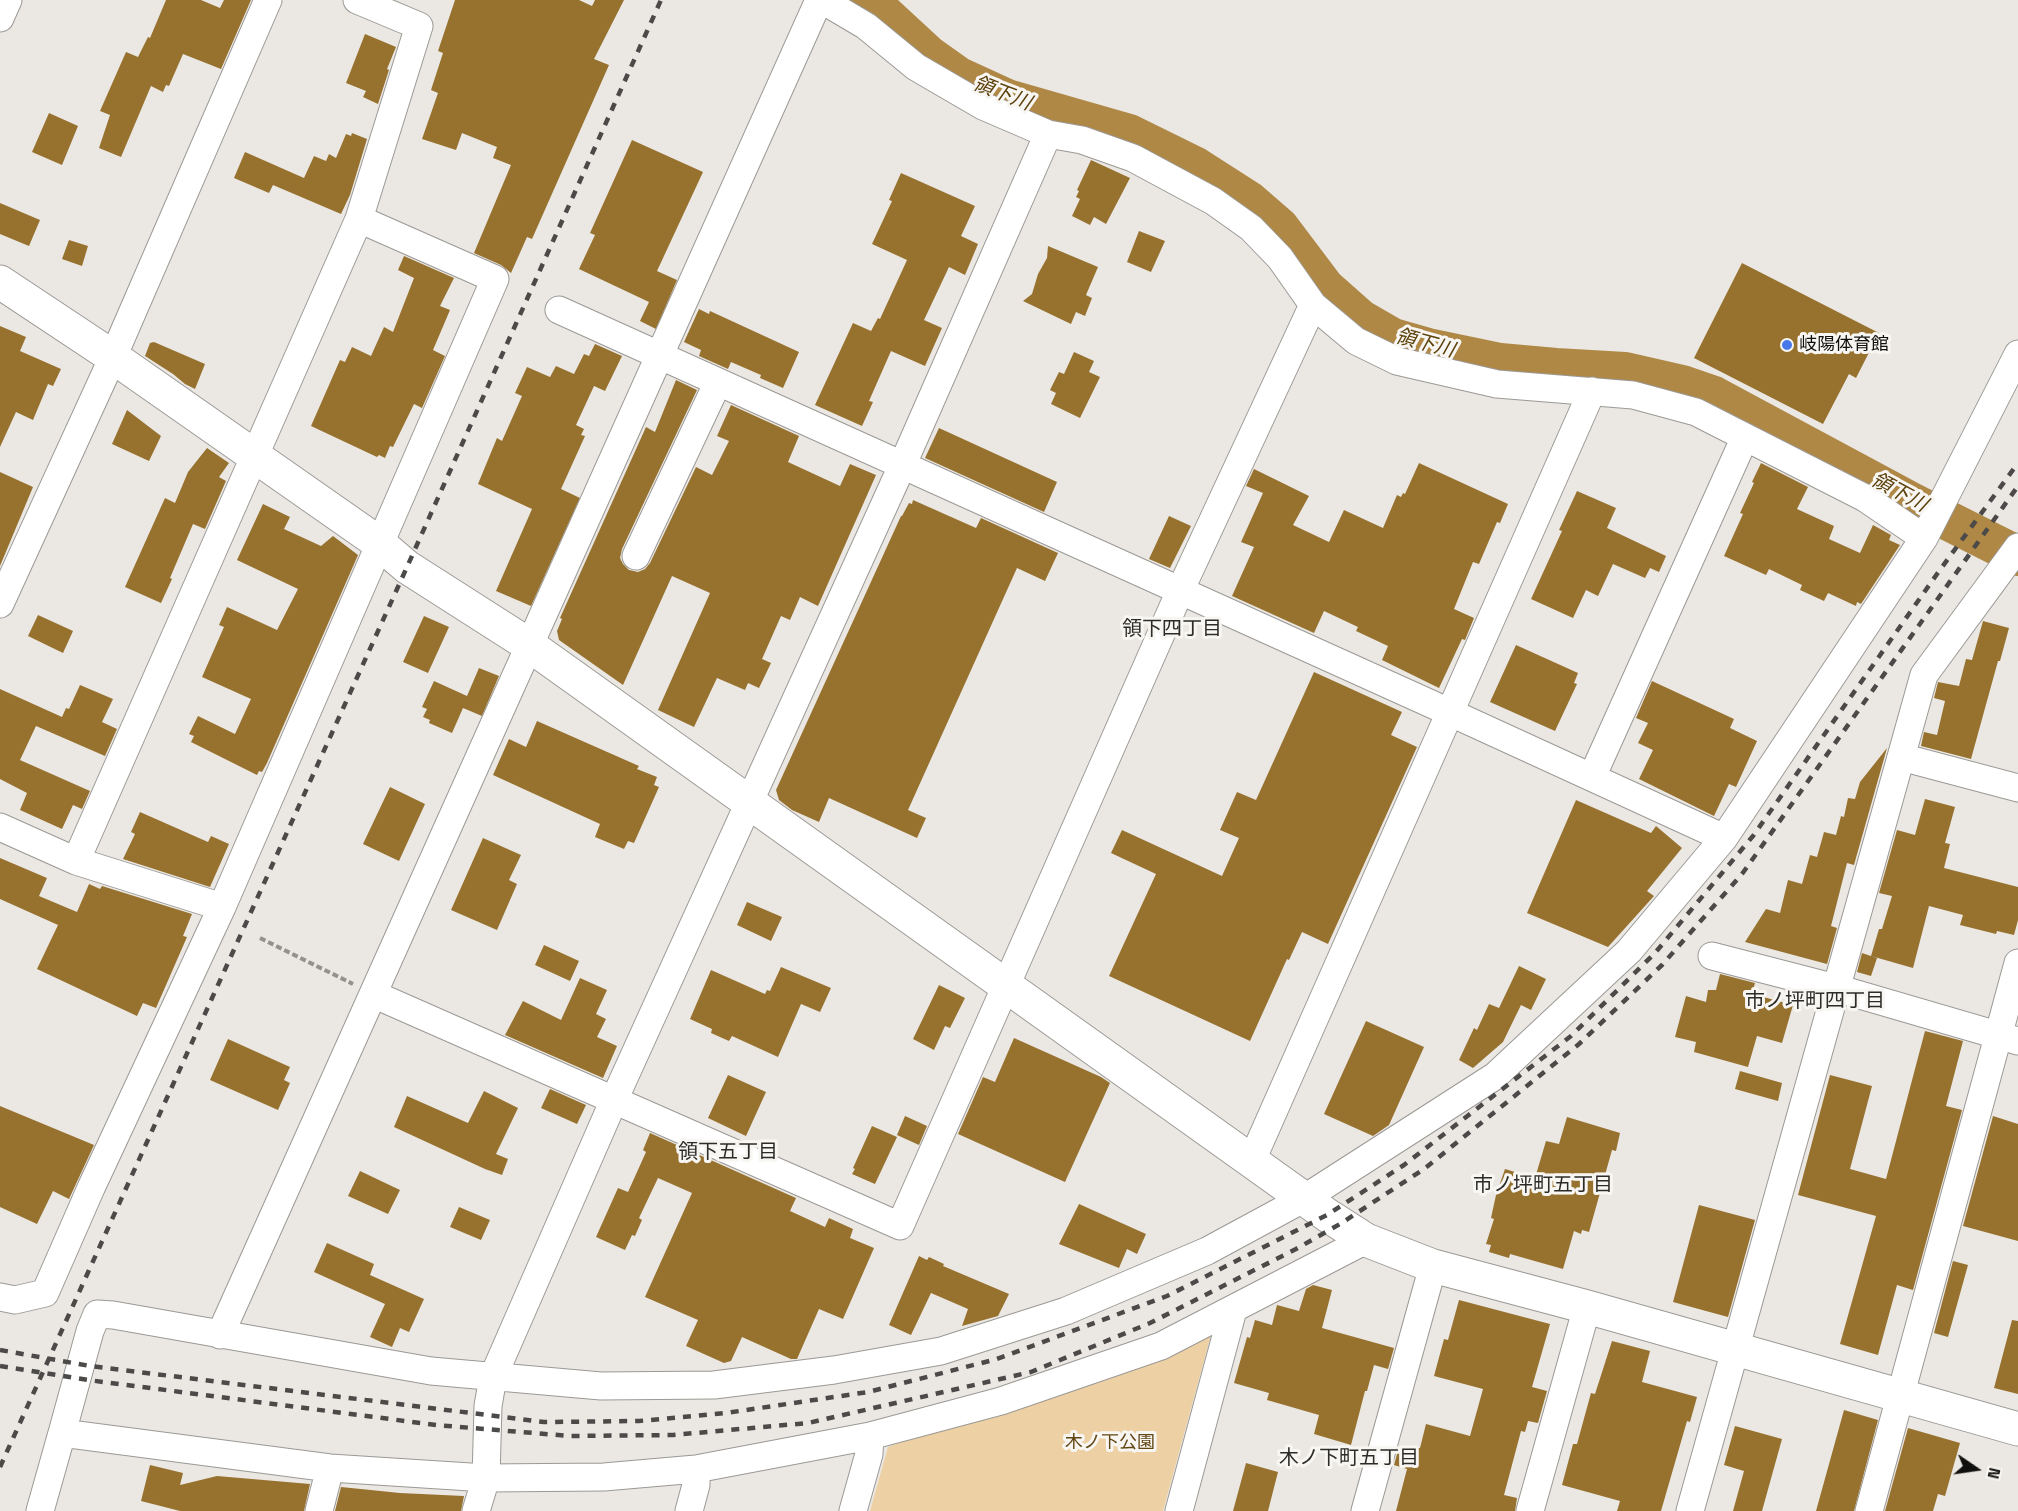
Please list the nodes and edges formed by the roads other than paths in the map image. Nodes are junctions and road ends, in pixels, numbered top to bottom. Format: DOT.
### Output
graph roads {
  1 [pos="8,0"];
  2 [pos="268,0"];
  3 [pos="357,0"];
  4 [pos="820,0"];
  5 [pos="0,18"];
  6 [pos="1048,134"];
  7 [pos="359,219"];
  8 [pos="0,282"];
  9 [pos="1313,305"];
  10 [pos="559,310"];
  11 [pos="2018,354"];
  12 [pos="662,356"];
  13 [pos="113,357"];
  14 [pos="718,382"];
  15 [pos="1593,391"];
  16 [pos="1745,437"];
  17 [pos="254,456"];
  18 [pos="902,466"];
  19 [pos="1926,533"];
  20 [pos="380,543"];
  21 [pos="2018,547"];
  22 [pos="636,556"];
  23 [pos="1180,591"];
  24 [pos="0,604"];
  25 [pos="529,645"];
  26 [pos="1449,712"];
  27 [pos="1901,757"];
  28 [pos="1592,777"];
  29 [pos="2018,788"];
  30 [pos="750,802"];
  31 [pos="0,827"];
  32 [pos="1724,838"];
  33 [pos="76,861"];
  34 [pos="222,907"];
  35 [pos="1712,956"];
  36 [pos="2018,963"];
  37 [pos="1007,985"];
  38 [pos="1836,988"];
  39 [pos="373,994"];
  40 [pos="2008,1039"];
  41 [pos="614,1100"];
  42 [pos="1252,1160"];
  43 [pos="1305,1198"];
  44 [pos="1366,1240"];
  45 [pos="1433,1266"];
  46 [pos="0,1297"];
  47 [pos="1587,1307"];
  48 [pos="1233,1310"];
  49 [pos="220,1335"];
  50 [pos="1735,1349"];
  51 [pos="493,1377"];
  52 [pos="1901,1397"];
  53 [pos="2018,1429"];
  54 [pos="62,1433"];
  55 [pos="870,1436"];
  56 [pos="330,1468"];
  57 [pos="696,1469"];
  58 [pos="486,1478"];
  59 [pos="40,1511"];
  60 [pos="319,1511"];
  61 [pos="476,1511"];
  62 [pos="690,1511"];
  63 [pos="853,1511"];
  64 [pos="1179,1511"];
  65 [pos="1365,1511"];
  66 [pos="1530,1511"];
  67 [pos="1690,1511"];
  68 [pos="1869,1511"];
  1 -- 5 [label="street"];
  2 -- 13 [label="street"];
  3 -- 7 [label="street"];
  4 -- 6 [label="street"];
  4 -- 12 [label="street"];
  6 -- 9 [label="street"];
  6 -- 18 [label="street"];
  7 -- 17 [label="street"];
  7 -- 20 [label="street"];
  8 -- 13 [label="street"];
  9 -- 15 [label="street"];
  9 -- 23 [label="street"];
  10 -- 12 [label="street"];
  11 -- 19 [label="street"];
  12 -- 14 [label="street"];
  12 -- 25 [label="street"];
  13 -- 17 [label="street"];
  13 -- 24 [label="street"];
  14 -- 18 [label="street"];
  14 -- 22 [label="street"];
  15 -- 16 [label="street"];
  15 -- 26 [label="street"];
  16 -- 19 [label="street"];
  16 -- 28 [label="street"];
  17 -- 20 [label="street"];
  17 -- 33 [label="street"];
  18 -- 23 [label="street"];
  18 -- 30 [label="street"];
  19 -- 32 [label="street"];
  20 -- 25 [label="street"];
  20 -- 34 [label="street"];
  21 -- 27 [label="street"];
  23 -- 26 [label="street"];
  23 -- 37 [label="street"];
  25 -- 30 [label="street"];
  25 -- 39 [label="street"];
  26 -- 28 [label="street"];
  26 -- 42 [label="street"];
  27 -- 29 [label="street"];
  27 -- 38 [label="street"];
  28 -- 32 [label="street"];
  30 -- 37 [label="street"];
  30 -- 41 [label="street"];
  31 -- 33 [label="street"];
  32 -- 43 [label="street"];
  33 -- 34 [label="street"];
  34 -- 46 [label="street"];
  35 -- 38 [label="street"];
  36 -- 40 [label="street"];
  37 -- 41 [label="street"];
  37 -- 42 [label="street"];
  38 -- 40 [label="street"];
  38 -- 50 [label="street"];
  39 -- 41 [label="street"];
  39 -- 49 [label="street"];
  40 -- 52 [label="street"];
  41 -- 51 [label="street"];
  42 -- 43 [label="street"];
  43 -- 44 [label="street"];
  43 -- 51 [label="street"];
  44 -- 45 [label="street"];
  44 -- 48 [label="street"];
  45 -- 47 [label="street"];
  45 -- 65 [label="street"];
  47 -- 50 [label="street"];
  47 -- 66 [label="street"];
  48 -- 55 [label="street"];
  48 -- 64 [label="street"];
  49 -- 51 [label="street"];
  49 -- 54 [label="street"];
  50 -- 52 [label="street"];
  50 -- 67 [label="street"];
  51 -- 58 [label="street"];
  52 -- 53 [label="street"];
  52 -- 68 [label="street"];
  54 -- 56 [label="street"];
  54 -- 59 [label="street"];
  55 -- 57 [label="street"];
  55 -- 63 [label="street"];
  56 -- 58 [label="street"];
  56 -- 60 [label="street"];
  57 -- 58 [label="street"];
  57 -- 62 [label="street"];
  58 -- 61 [label="street"];
}
